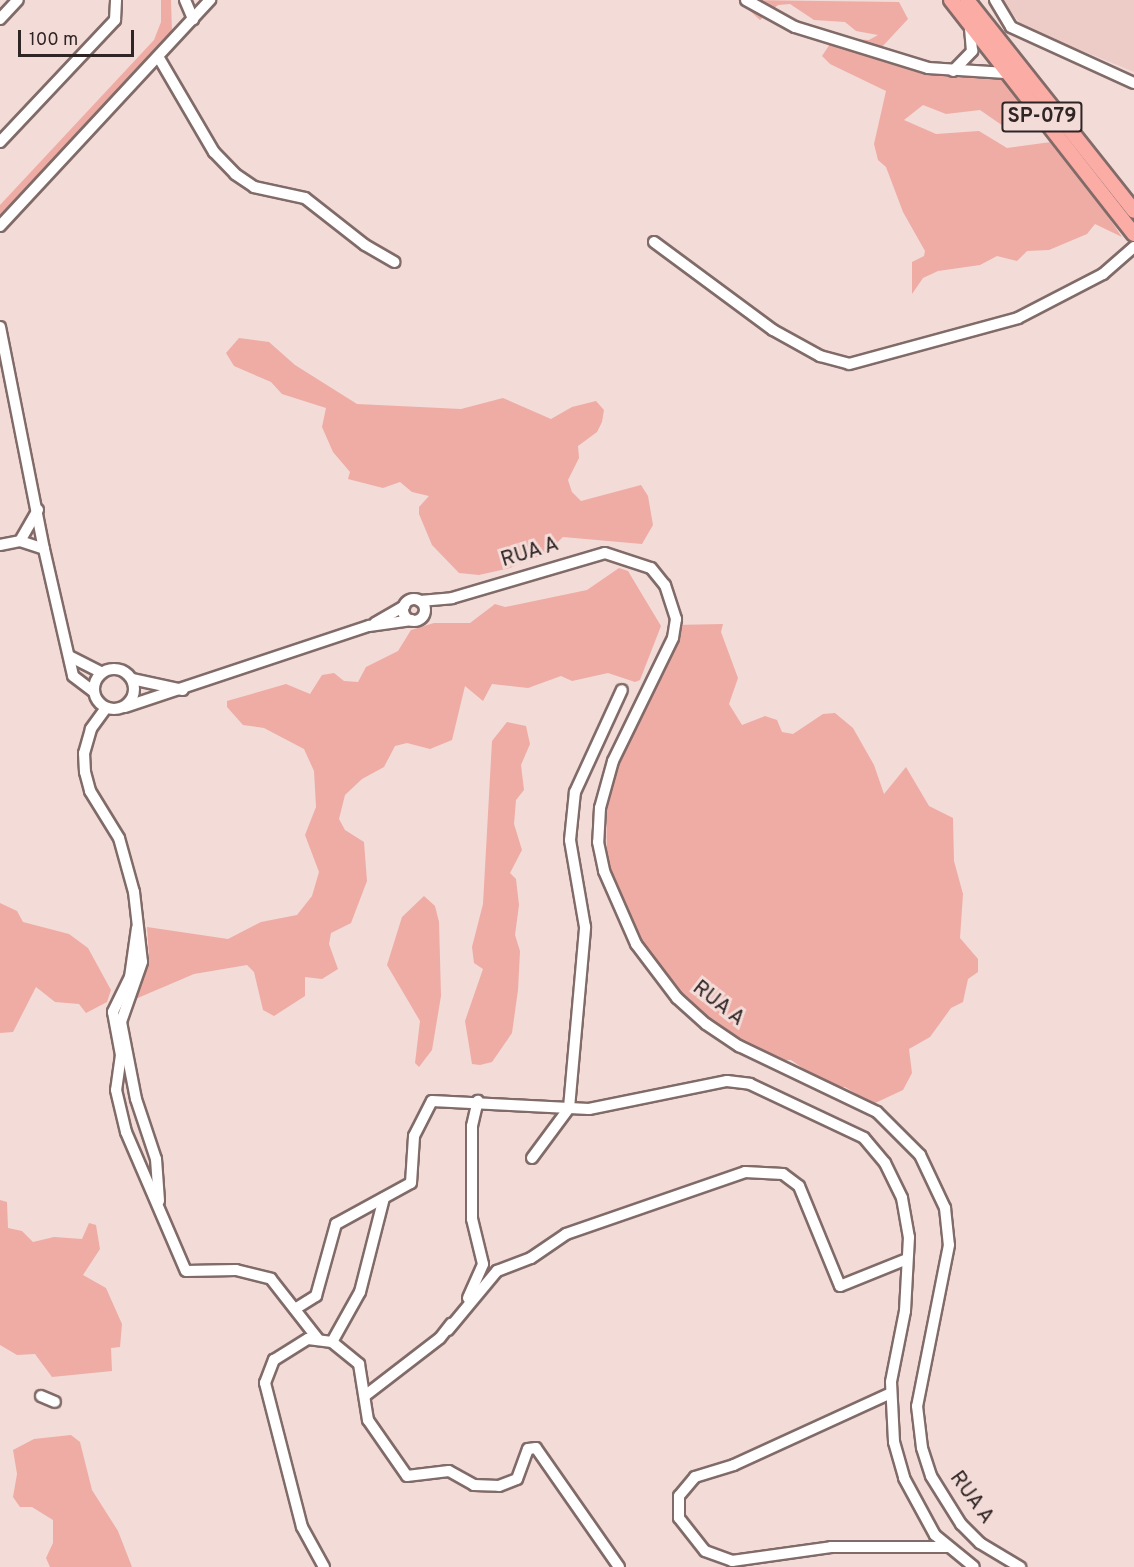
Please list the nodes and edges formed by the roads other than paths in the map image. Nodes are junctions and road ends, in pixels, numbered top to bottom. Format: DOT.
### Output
graph roads {
  1 [pos="18,0"];
  2 [pos="116,0"];
  3 [pos="185,0"];
  4 [pos="210,0"];
  5 [pos="746,0"];
  6 [pos="951,0"];
  7 [pos="967,0"];
  8 [pos="995,0"];
  9 [pos="0,19"];
  10 [pos="193,19"];
  11 [pos="967,22"];
  12 [pos="1011,27"];
  13 [pos="996,39"];
  14 [pos="159,58"];
  15 [pos="953,71"];
  16 [pos="1006,73"];
  17 [pos="1134,83"];
  18 [pos="0,142"];
  19 [pos="1134,211"];
  20 [pos="0,226"];
  21 [pos="1134,234"];
  22 [pos="654,242"];
  23 [pos="1134,247"];
  24 [pos="394,262"];
  25 [pos="0,327"];
  26 [pos="38,510"];
  27 [pos="20,541"];
  28 [pos="0,545"];
  29 [pos="44,549"];
  30 [pos="452,598"];
  31 [pos="420,601"];
  32 [pos="404,606"];
  33 [pos="417,619"];
  34 [pos="369,626"];
  35 [pos="69,656"];
  36 [pos="102,673"];
  37 [pos="132,678"];
  38 [pos="183,690"];
  39 [pos="622,690"];
  40 [pos="94,692"];
  41 [pos="125,707"];
  42 [pos="106,708"];
  43 [pos="137,928"];
  44 [pos="478,1101"];
  45 [pos="569,1108"];
  46 [pos="145,1126"];
  47 [pos="126,1132"];
  48 [pos="532,1158"];
  49 [pos="386,1198"];
  50 [pos="160,1207"];
  51 [pos="907,1259"];
  52 [pos="483,1264"];
  53 [pos="497,1271"];
  54 [pos="295,1309"];
  55 [pos="448,1330"];
  56 [pos="318,1339"];
  57 [pos="332,1342"];
  58 [pos="891,1392"];
  59 [pos="366,1395"];
  60 [pos="41,1396"];
  61 [pos="55,1402"];
  62 [pos="948,1547"];
  63 [pos="324,1567"];
  64 [pos="619,1567"];
  65 [pos="974,1567"];
  66 [pos="1020,1567"];
  1 -- 9 [label="street"];
  2 -- 18 [label="street"];
  3 -- 10 [label="street"];
  4 -- 10 [label="street"];
  5 -- 15 [label="street"];
  6 -- 11 [label="main road, SP-079"];
  7 -- 13 [label="main road, SP-079"];
  8 -- 12 [label="street"];
  10 -- 14 [label="street"];
  11 -- 15 [label="street"];
  11 -- 16 [label="main road, SP-079"];
  12 -- 13 [label="street"];
  12 -- 17 [label="street"];
  13 -- 19 [label="main road, SP-079"];
  14 -- 20 [label="street"];
  14 -- 24 [label="street"];
  15 -- 16 [label="street"];
  16 -- 21 [label="main road, SP-079"];
  22 -- 23 [label="street"];
  25 -- 26 [label="street"];
  26 -- 27 [label="street"];
  26 -- 29 [label="street"];
  27 -- 28 [label="street"];
  27 -- 29 [label="street"];
  29 -- 35 [label="street"];
  30 -- 31 [label="street, RUA A"];
  30 -- 33 [label="street, RUA A"];
  30 -- 66 [label="street, RUA A"];
  31 -- 32 [label="street, RUA A"];
  31 -- 33 [label="street"];
  32 -- 33 [label="street"];
  32 -- 34 [label="street, RUA A"];
  33 -- 34 [label="street, RUA A"];
  34 -- 38 [label="street, RUA A"];
  35 -- 36 [label="street"];
  35 -- 40 [label="street"];
  36 -- 37 [label="street"];
  36 -- 40 [label="street"];
  37 -- 38 [label="street"];
  37 -- 41 [label="street"];
  38 -- 41 [label="street, RUA A"];
  39 -- 45 [label="street"];
  40 -- 42 [label="street"];
  41 -- 42 [label="street"];
  42 -- 43 [label="street"];
  43 -- 46 [label="street"];
  43 -- 47 [label="street"];
  44 -- 45 [label="street"];
  44 -- 49 [label="street"];
  44 -- 52 [label="street"];
  45 -- 48 [label="street"];
  45 -- 51 [label="street"];
  46 -- 47 [label="street"];
  46 -- 50 [label="street"];
  47 -- 50 [label="street"];
  49 -- 54 [label="street"];
  49 -- 57 [label="street"];
  50 -- 54 [label="street"];
  51 -- 53 [label="street"];
  51 -- 58 [label="street"];
  52 -- 53 [label="street"];
  52 -- 55 [label="street"];
  53 -- 55 [label="street"];
  54 -- 56 [label="street"];
  55 -- 59 [label="street"];
  56 -- 57 [label="street"];
  56 -- 63 [label="street"];
  57 -- 59 [label="street"];
  58 -- 62 [label="street"];
  58 -- 62 [label="street"];
  59 -- 64 [label="street"];
  60 -- 61 [label="street"];
  62 -- 65 [label="street"];
}
